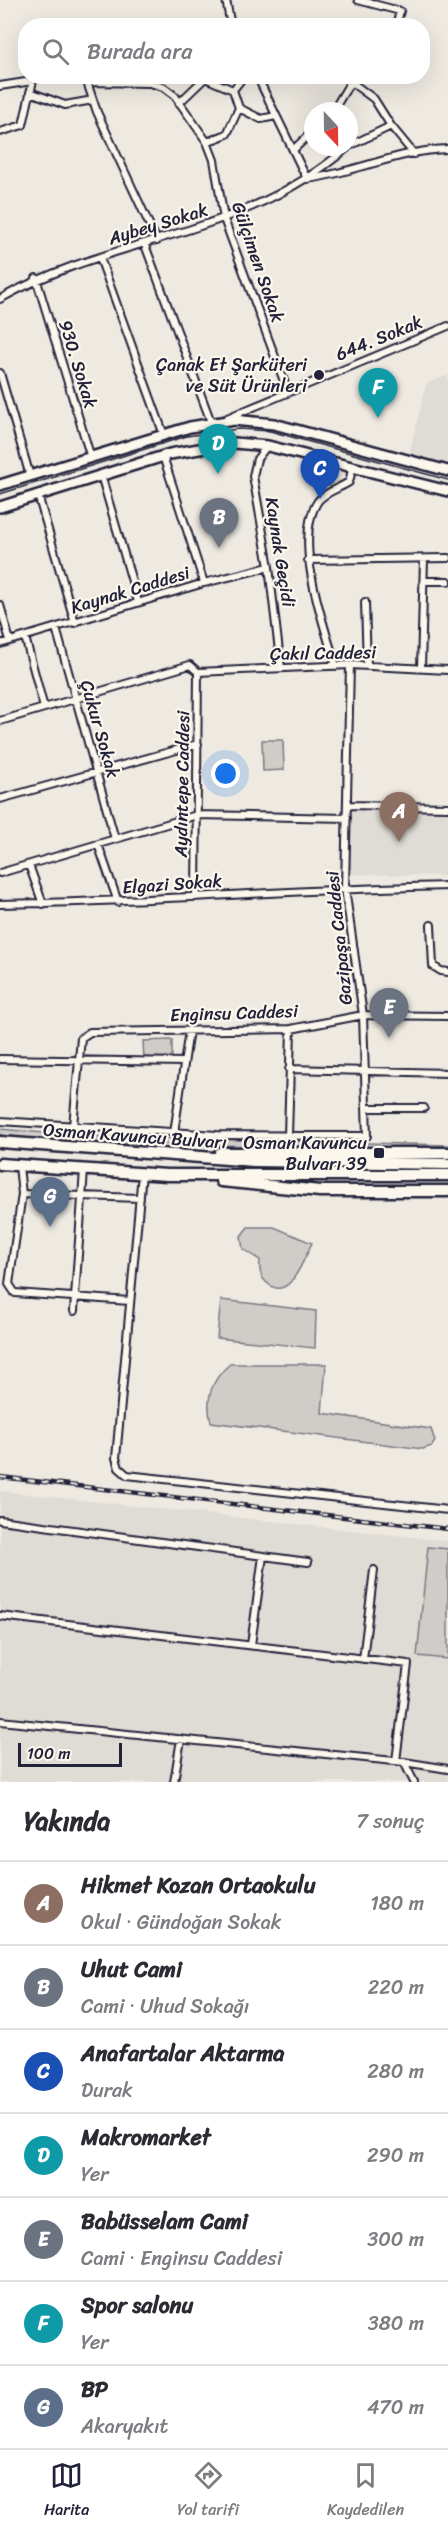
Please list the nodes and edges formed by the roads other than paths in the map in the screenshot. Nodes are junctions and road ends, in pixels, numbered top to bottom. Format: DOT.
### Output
graph roads {
  1 [pos="226,0"];
  2 [pos="358,0"];
  3 [pos="229,18"];
  4 [pos="398,18"];
  5 [pos="18,82"];
  6 [pos="32,84"];
  7 [pos="88,84"];
  8 [pos="154,84"];
  9 [pos="199,84"];
  10 [pos="219,84"];
  11 [pos="238,84"];
  12 [pos="261,84"];
  13 [pos="349,84"];
  14 [pos="358,84"];
  15 [pos="0,86"];
  16 [pos="233,90"];
  17 [pos="30,92"];
  18 [pos="93,100"];
  19 [pos="338,102"];
  20 [pos="179,103"];
  21 [pos="239,108"];
  22 [pos="276,116"];
  23 [pos="391,126"];
  24 [pos="0,132"];
  25 [pos="304,140"];
  26 [pos="207,142"];
  27 [pos="358,142"];
  28 [pos="448,149"];
  29 [pos="293,150"];
  30 [pos="414,154"];
  31 [pos="336,156"];
  32 [pos="307,179"];
  33 [pos="224,219"];
  34 [pos="157,241"];
  35 [pos="145,245"];
  36 [pos="100,258"];
  37 [pos="36,278"];
  38 [pos="0,299"];
  39 [pos="448,326"];
  40 [pos="0,374"];
  41 [pos="288,392"];
  42 [pos="222,421"];
  43 [pos="211,422"];
  44 [pos="164,435"];
  45 [pos="268,446"];
  46 [pos="163,456"];
  47 [pos="91,458"];
  48 [pos="353,466"];
  49 [pos="448,471"];
  50 [pos="101,475"];
  51 [pos="30,476"];
  52 [pos="0,485"];
  53 [pos="448,491"];
  54 [pos="38,495"];
  55 [pos="0,507"];
  56 [pos="448,558"];
  57 [pos="424,559"];
  58 [pos="308,560"];
  59 [pos="269,567"];
  60 [pos="424,581"];
  61 [pos="448,581"];
  62 [pos="204,583"];
  63 [pos="365,602"];
  64 [pos="138,603"];
  65 [pos="0,605"];
  66 [pos="75,622"];
  67 [pos="56,628"];
  68 [pos="25,637"];
  69 [pos="10,641"];
  70 [pos="0,644"];
  71 [pos="350,665"];
  72 [pos="336,666"];
  73 [pos="367,666"];
  74 [pos="281,668"];
  75 [pos="421,668"];
  76 [pos="448,670"];
  77 [pos="198,672"];
  78 [pos="76,699"];
  79 [pos="44,708"];
  80 [pos="0,721"];
  81 [pos="198,744"];
  82 [pos="96,772"];
  83 [pos="0,799"];
  84 [pos="347,805"];
  85 [pos="448,807"];
  86 [pos="197,815"];
  87 [pos="346,818"];
  88 [pos="115,839"];
  89 [pos="98,844"];
  90 [pos="29,865"];
  91 [pos="0,873"];
  92 [pos="448,886"];
  93 [pos="345,888"];
  94 [pos="196,897"];
  95 [pos="118,902"];
  96 [pos="0,904"];
  97 [pos="43,904"];
  98 [pos="431,925"];
  99 [pos="448,972"];
  100 [pos="363,1015"];
  101 [pos="448,1016"];
  102 [pos="291,1029"];
  103 [pos="189,1030"];
  104 [pos="0,1059"];
  105 [pos="77,1061"];
  106 [pos="184,1062"];
  107 [pos="289,1069"];
  108 [pos="365,1072"];
  109 [pos="448,1073"];
  110 [pos="366,1108"];
  111 [pos="424,1108"];
  112 [pos="0,1121"];
  113 [pos="73,1126"];
  114 [pos="174,1133"];
  115 [pos="288,1136"];
  116 [pos="0,1142"];
  117 [pos="448,1153"];
  118 [pos="169,1156"];
  119 [pos="0,1164"];
  120 [pos="448,1164"];
  121 [pos="19,1166"];
  122 [pos="84,1170"];
  123 [pos="142,1173"];
  124 [pos="167,1175"];
  125 [pos="448,1175"];
  126 [pos="448,1191"];
  127 [pos="22,1194"];
  128 [pos="82,1196"];
  129 [pos="140,1197"];
  130 [pos="75,1297"];
  131 [pos="130,1301"];
  132 [pos="74,1311"];
  133 [pos="448,1510"];
  134 [pos="0,1520"];
  135 [pos="262,1556"];
  136 [pos="308,1562"];
  137 [pos="374,1570"];
  138 [pos="0,1616"];
  139 [pos="251,1645"];
  140 [pos="363,1659"];
  141 [pos="0,1721"];
  142 [pos="181,1739"];
  143 [pos="396,1761"];
  144 [pos="404,1762"];
  145 [pos="448,1769"];
  146 [pos="174,1782"];
  147 [pos="414,1782"];
  1 -- 3 [label="street"];
  2 -- 4 [label="street"];
  5 -- 15 [label="street"];
  6 -- 17 [label="street"];
  7 -- 18 [label="street"];
  8 -- 20 [label="street, Gülçimen Sokak"];
  9 -- 20 [label="street"];
  10 -- 16 [label="street"];
  11 -- 16 [label="street"];
  12 -- 22 [label="street"];
  13 -- 19 [label="street"];
  14 -- 23 [label="street"];
  16 -- 21 [label="street"];
  17 -- 18 [label="street"];
  17 -- 24 [label="street"];
  18 -- 34 [label="street"];
  20 -- 26 [label="street, Gülçimen Sokak"];
  21 -- 22 [label="street"];
  21 -- 26 [label="street"];
  22 -- 29 [label="street"];
  23 -- 27 [label="street, Aybey Sokak"];
  23 -- 30 [label="street"];
  25 -- 29 [label="street"];
  26 -- 33 [label="street, Gülçimen Sokak"];
  28 -- 30 [label="street"];
  29 -- 32 [label="street"];
  30 -- 32 [label="street"];
  31 -- 32 [label="street, Aybey Sokak"];
  32 -- 33 [label="street, Aybey Sokak"];
  33 -- 34 [label="street, Aybey Sokak"];
  33 -- 41 [label="street, Gülçimen Sokak"];
  34 -- 35 [label="street, Aybey Sokak"];
  35 -- 36 [label="street, Aybey Sokak"];
  35 -- 43 [label="street"];
  36 -- 37 [label="street, Aybey Sokak"];
  36 -- 44 [label="street"];
  37 -- 38 [label="street, Aybey Sokak"];
  37 -- 47 [label="street, 930. Sokak"];
  39 -- 41 [label="street, 644. Sokak"];
  40 -- 51 [label="street"];
  41 -- 42 [label="street, 644. Sokak"];
  42 -- 43 [label="main road"];
  42 -- 49 [label="main road"];
  43 -- 44 [label="main road"];
  44 -- 47 [label="main road"];
  45 -- 46 [label="main road"];
  45 -- 48 [label="main road"];
  45 -- 59 [label="street, Kaynak Geçidi"];
  46 -- 50 [label="main road"];
  46 -- 62 [label="street"];
  47 -- 51 [label="main road"];
  48 -- 53 [label="main road"];
  48 -- 58 [label="street"];
  50 -- 54 [label="main road"];
  50 -- 64 [label="street"];
  51 -- 52 [label="main road"];
  54 -- 55 [label="main road"];
  54 -- 66 [label="street"];
  56 -- 57 [label="street"];
  57 -- 58 [label="street"];
  57 -- 60 [label="street"];
  58 -- 72 [label="street"];
  59 -- 62 [label="street, Kaynak Caddesi"];
  59 -- 74 [label="street, Kaynak Geçidi"];
  60 -- 61 [label="street"];
  60 -- 75 [label="street"];
  62 -- 64 [label="street, Kaynak Caddesi"];
  63 -- 73 [label="street"];
  64 -- 66 [label="street, Kaynak Caddesi"];
  65 -- 69 [label="street"];
  66 -- 67 [label="street, Kaynak Caddesi"];
  67 -- 68 [label="street, Kaynak Caddesi"];
  67 -- 78 [label="street, Çukur Sokak"];
  68 -- 69 [label="street, Kaynak Caddesi"];
  68 -- 79 [label="street"];
  69 -- 70 [label="street, Kaynak Caddesi"];
  71 -- 72 [label="street, Çakıl Caddesi"];
  71 -- 73 [label="street, Çakıl Caddesi"];
  71 -- 84 [label="street, Gazipaşa Caddesi"];
  72 -- 74 [label="street, Çakıl Caddesi"];
  73 -- 75 [label="street, Çakıl Caddesi"];
  74 -- 77 [label="street, Çakıl Caddesi"];
  75 -- 76 [label="street, Çakıl Caddesi"];
  77 -- 78 [label="street, Çakıl Caddesi"];
  77 -- 81 [label="street, Aydıntepe Caddesi"];
  78 -- 79 [label="street"];
  78 -- 82 [label="street, Çukur Sokak"];
  79 -- 80 [label="street"];
  81 -- 82 [label="street"];
  81 -- 86 [label="street, Aydıntepe Caddesi"];
  82 -- 83 [label="street"];
  82 -- 88 [label="street, Çukur Sokak"];
  84 -- 85 [label="street"];
  84 -- 87 [label="street, Gazipaşa Caddesi"];
  86 -- 87 [label="street"];
  86 -- 88 [label="street"];
  86 -- 94 [label="street, Aydıntepe Caddesi"];
  87 -- 93 [label="street, Gazipaşa Caddesi"];
  88 -- 89 [label="street"];
  89 -- 90 [label="street"];
  89 -- 95 [label="street"];
  90 -- 91 [label="street"];
  90 -- 97 [label="street"];
  92 -- 93 [label="street, Elgazi Sokak"];
  93 -- 94 [label="street, Elgazi Sokak"];
  93 -- 100 [label="street, Gazipaşa Caddesi"];
  94 -- 95 [label="street, Elgazi Sokak"];
  95 -- 97 [label="street, Elgazi Sokak"];
  96 -- 97 [label="street, Elgazi Sokak"];
  98 -- 99 [label="street"];
  100 -- 101 [label="street, Enginsu Caddesi"];
  100 -- 102 [label="street, Enginsu Caddesi"];
  100 -- 108 [label="street, Gazipaşa Caddesi"];
  102 -- 103 [label="street, Enginsu Caddesi"];
  102 -- 107 [label="street"];
  103 -- 105 [label="street, Enginsu Caddesi"];
  103 -- 106 [label="street"];
  104 -- 105 [label="street"];
  105 -- 106 [label="street"];
  105 -- 113 [label="street, Enginsu Caddesi"];
  106 -- 114 [label="street"];
  107 -- 108 [label="street"];
  107 -- 115 [label="street"];
  108 -- 109 [label="street"];
  108 -- 110 [label="street, Gazipaşa Caddesi"];
  110 -- 111 [label="street"];
  110 -- 115 [label="street, Gazipaşa Caddesi"];
  112 -- 113 [label="street"];
  113 -- 114 [label="street"];
  114 -- 115 [label="street"];
  116 -- 118 [label="highway, Osman Kavuncu Bulvarı"];
  117 -- 118 [label="highway"];
  118 -- 120 [label="highway, Osman Kavuncu Bulvarı"];
  119 -- 121 [label="highway, Osman Kavuncu Bulvarı"];
  121 -- 122 [label="highway, Osman Kavuncu Bulvarı"];
  121 -- 127 [label="street"];
  122 -- 123 [label="highway, Osman Kavuncu Bulvarı"];
  122 -- 128 [label="street"];
  123 -- 124 [label="highway, Osman Kavuncu Bulvarı"];
  123 -- 129 [label="street"];
  124 -- 125 [label="highway, Osman Kavuncu Bulvarı"];
  124 -- 126 [label="highway"];
  127 -- 128 [label="street"];
  127 -- 130 [label="street"];
  128 -- 129 [label="street"];
  128 -- 130 [label="street"];
  129 -- 131 [label="street"];
  130 -- 131 [label="street"];
  130 -- 132 [label="street"];
  131 -- 133 [label="street"];
  134 -- 135 [label="street"];
  135 -- 136 [label="street"];
  135 -- 139 [label="street"];
  137 -- 140 [label="street"];
  138 -- 139 [label="street"];
  139 -- 140 [label="street"];
  140 -- 143 [label="street"];
  141 -- 142 [label="street"];
  142 -- 143 [label="street"];
  142 -- 146 [label="street"];
  143 -- 144 [label="street"];
  144 -- 145 [label="street"];
  144 -- 147 [label="street"];
}
